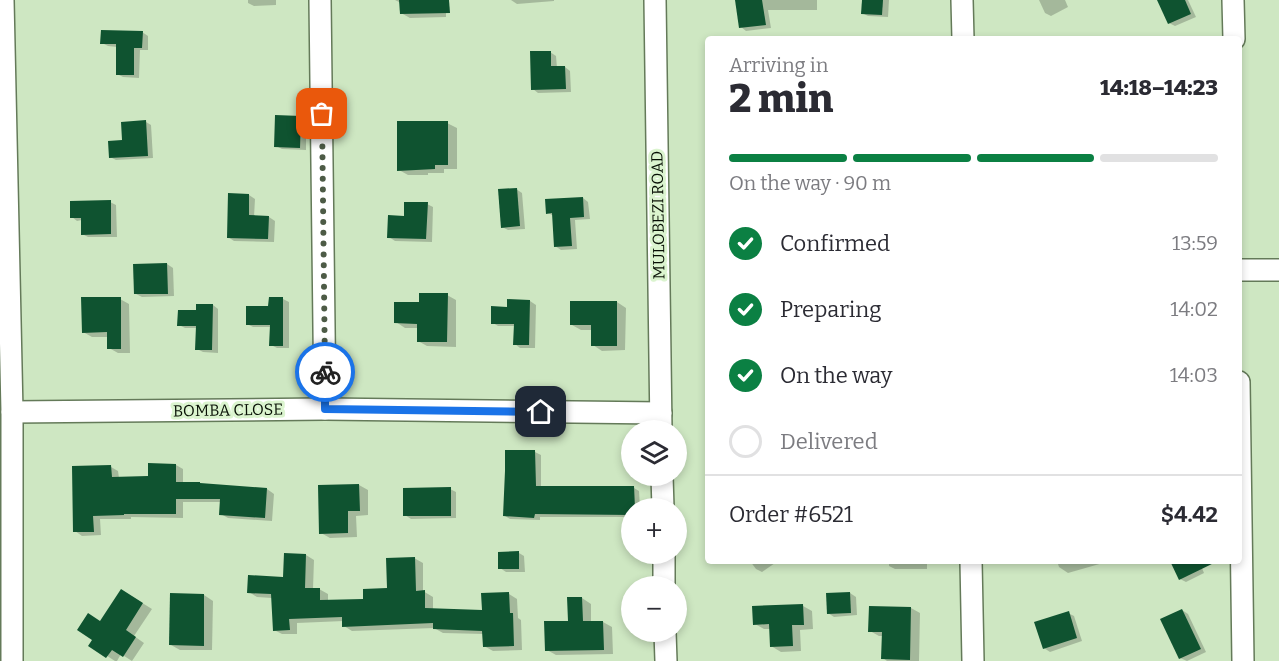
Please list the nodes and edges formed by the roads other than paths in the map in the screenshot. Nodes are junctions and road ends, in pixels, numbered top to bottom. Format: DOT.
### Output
graph roads {
  1 [pos="3,0"];
  2 [pos="320,0"];
  3 [pos="655,0"];
  4 [pos="962,0"];
  5 [pos="1233,0"];
  6 [pos="963,36"];
  7 [pos="1234,36"];
  8 [pos="1242,270"];
  9 [pos="1279,270"];
  10 [pos="325,409"];
  11 [pos="12,412"];
  12 [pos="621,420"];
  13 [pos="661,420"];
  14 [pos="1242,549"];
  15 [pos="971,564"];
  16 [pos="665,642"];
  17 [pos="12,661"];
  18 [pos="666,661"];
  19 [pos="973,661"];
  20 [pos="1244,661"];
  1 -- 11 [label="street"];
  2 -- 10 [label="street"];
  3 -- 13 [label="street, MULOBEZI ROAD"];
  4 -- 6 [label="street"];
  5 -- 7 [label="street"];
  8 -- 9 [label="street"];
  10 -- 11 [label="street, BOMBA CLOSE"];
  10 -- 12 [label="street, BOMBA CLOSE"];
  11 -- 17 [label="street"];
  14 -- 20 [label="street"];
  15 -- 19 [label="street"];
  16 -- 18 [label="street"];
}
